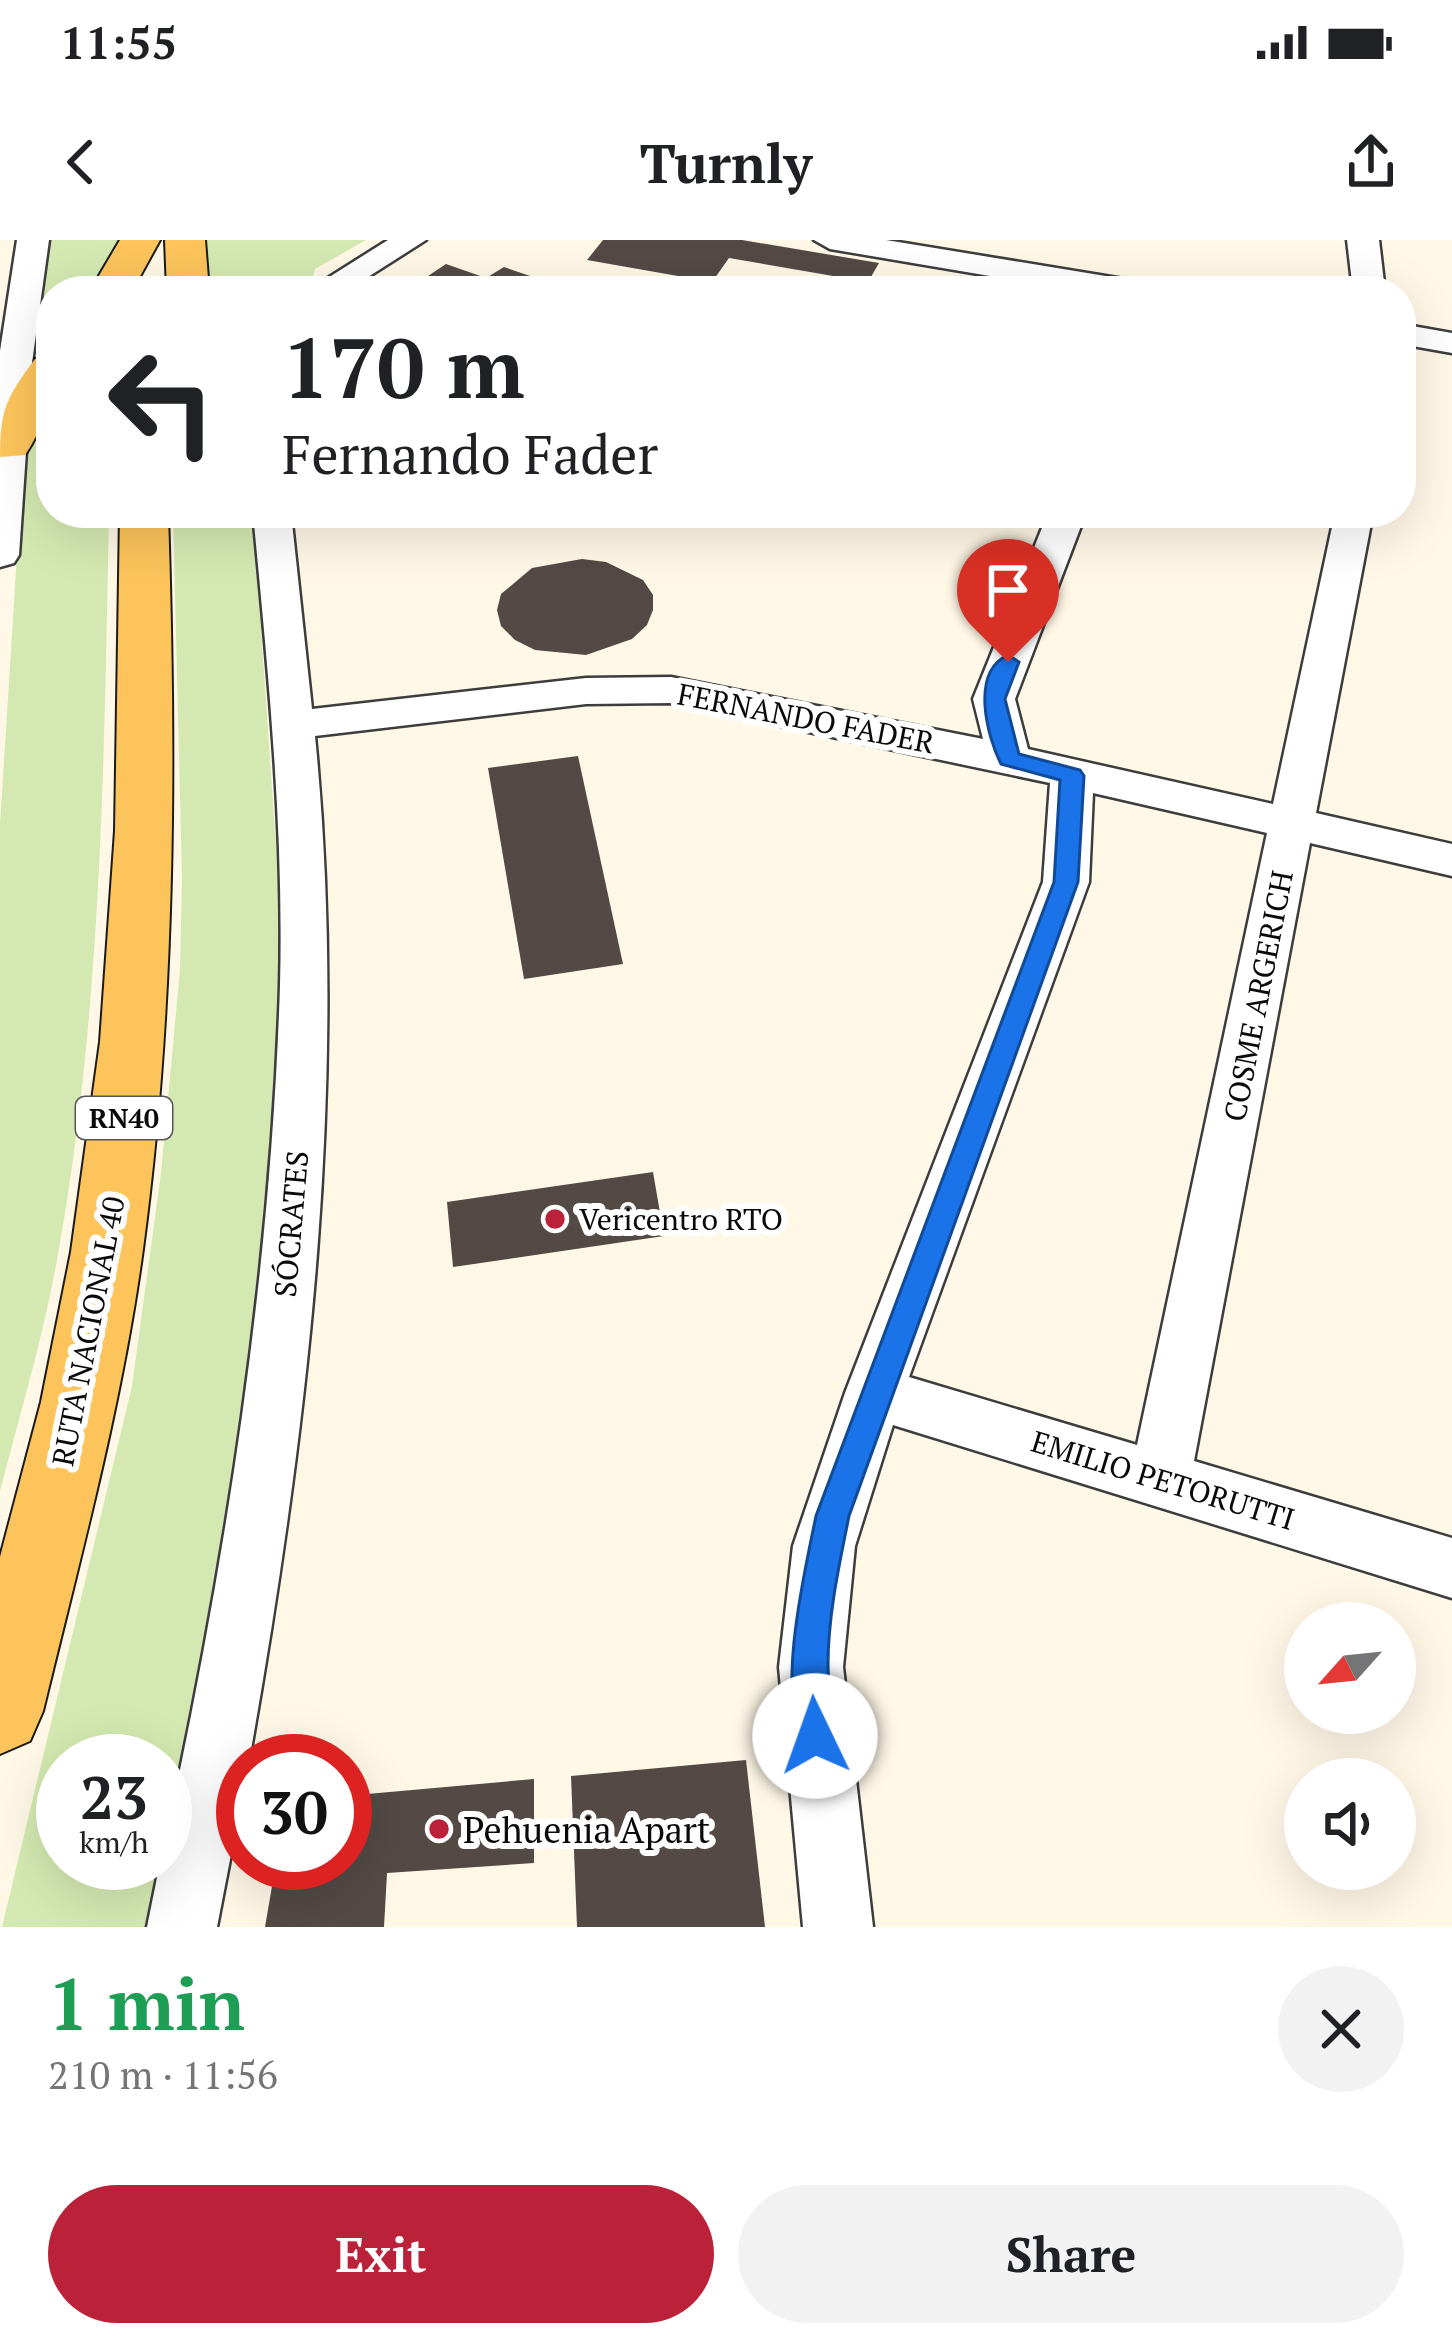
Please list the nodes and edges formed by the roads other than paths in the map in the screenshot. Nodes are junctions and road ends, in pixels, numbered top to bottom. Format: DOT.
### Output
graph roads {
  1 [pos="33,240"];
  2 [pos="161,240"];
  3 [pos="185,240"];
  4 [pos="410,240"];
  5 [pos="830,240"];
  6 [pos="1363,240"];
  7 [pos="137,268"];
  8 [pos="187,276"];
  9 [pos="349,276"];
  10 [pos="1046,276"];
  11 [pos="1367,276"];
  12 [pos="1416,337"];
  13 [pos="1452,343"];
  14 [pos="36,388"];
  15 [pos="9,446"];
  16 [pos="144,528"];
  17 [pos="273,528"];
  18 [pos="1061,528"];
  19 [pos="1351,528"];
  20 [pos="0,555"];
  21 [pos="293,725"];
  22 [pos="1009,759"];
  23 [pos="1072,776"];
  24 [pos="1293,824"];
  25 [pos="1452,860"];
  26 [pos="874,1393"];
  27 [pos="1160,1480"];
  28 [pos="1452,1568"];
  29 [pos="0,1711"];
  30 [pos="182,1927"];
  31 [pos="838,1927"];
  1 -- 15 [label="street"];
  2 -- 7 [label="main road"];
  3 -- 8 [label="main road"];
  4 -- 9 [label="street"];
  5 -- 10 [label="street"];
  6 -- 11 [label="street"];
  12 -- 13 [label="street"];
  14 -- 15 [label="main road"];
  15 -- 20 [label="street"];
  16 -- 29 [label="main road, RUTA NACIONAL 40 / RN40"];
  17 -- 21 [label="street, SÓCRATES"];
  18 -- 22 [label="street"];
  19 -- 24 [label="street, COSME ARGERICH"];
  21 -- 22 [label="street, FERNANDO FADER"];
  21 -- 30 [label="street, SÓCRATES"];
  22 -- 23 [label="street, FERNANDO FADER"];
  23 -- 24 [label="street, FERNANDO FADER"];
  23 -- 26 [label="street"];
  24 -- 25 [label="street, FERNANDO FADER"];
  24 -- 27 [label="street, COSME ARGERICH"];
  26 -- 27 [label="street, EMILIO PETORUTTI"];
  26 -- 31 [label="street"];
  27 -- 28 [label="street, EMILIO PETORUTTI"];
}
